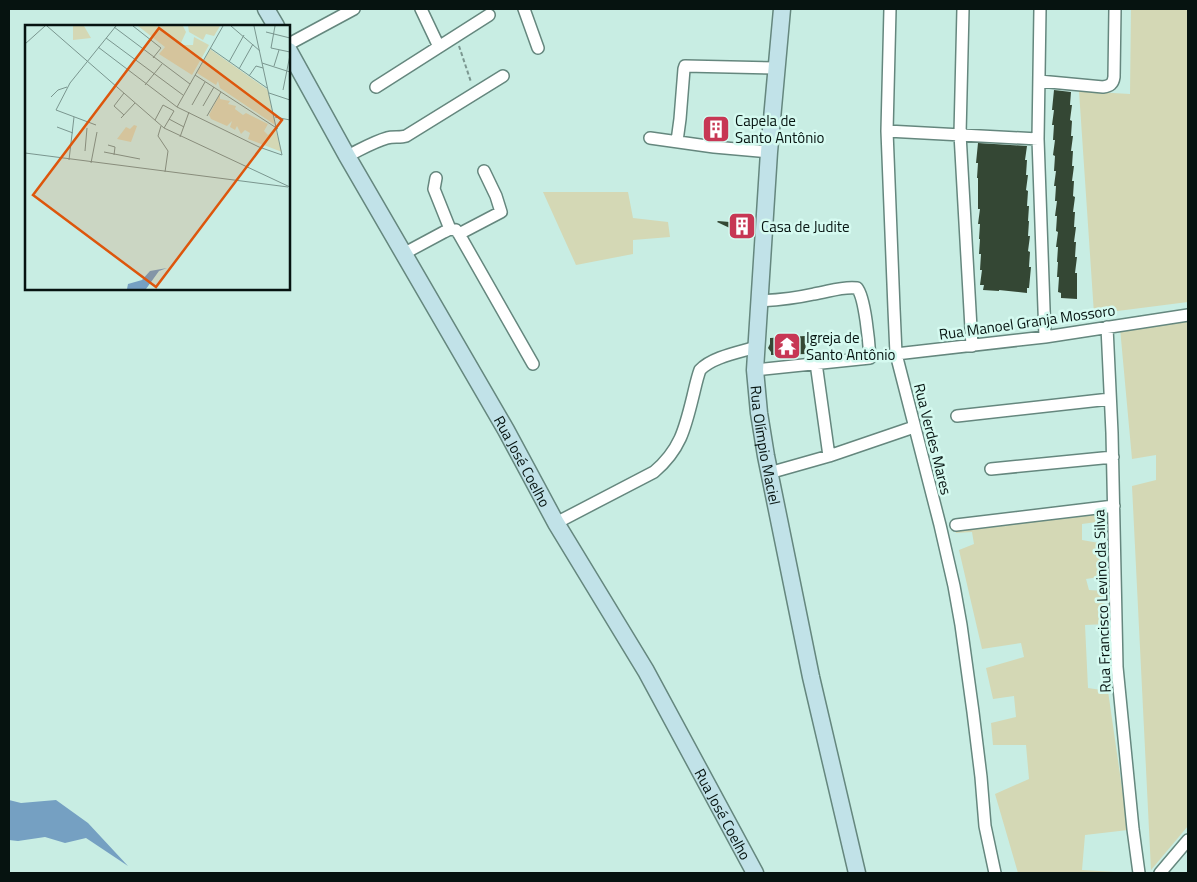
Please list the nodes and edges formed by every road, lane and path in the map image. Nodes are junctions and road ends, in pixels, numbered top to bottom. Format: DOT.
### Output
graph roads {
  1 [pos="266,9"];
  2 [pos="354,9"];
  3 [pos="421,9"];
  4 [pos="524,9"];
  5 [pos="782,9"];
  6 [pos="890,9"];
  7 [pos="963,9"];
  8 [pos="1040,9"];
  9 [pos="1115,9"];
  10 [pos="489,16"];
  11 [pos="275,25"];
  12 [pos="456,37"];
  13 [pos="290,43"];
  14 [pos="439,47"];
  15 [pos="538,48"];
  16 [pos="290,53"];
  17 [pos="777,68"];
  18 [pos="503,76"];
  19 [pos="1039,80"];
  20 [pos="376,87"];
  21 [pos="476,94"];
  22 [pos="887,131"];
  23 [pos="960,134"];
  24 [pos="650,138"];
  25 [pos="1038,139"];
  26 [pos="676,141"];
  27 [pos="769,152"];
  28 [pos="347,156"];
  29 [pos="484,171"];
  30 [pos="436,178"];
  31 [pos="455,232"];
  32 [pos="403,254"];
  33 [pos="759,301"];
  34 [pos="1188,315"];
  35 [pos="1107,327"];
  36 [pos="1045,337"];
  37 [pos="972,346"];
  38 [pos="756,347"];
  39 [pos="896,354"];
  40 [pos="816,363"];
  41 [pos="533,364"];
  42 [pos="755,370"];
  43 [pos="1110,399"];
  44 [pos="957,416"];
  45 [pos="914,427"];
  46 [pos="829,456"];
  47 [pos="1113,457"];
  48 [pos="991,469"];
  49 [pos="769,473"];
  50 [pos="1114,506"];
  51 [pos="556,523"];
  52 [pos="956,524"];
  53 [pos="1188,840"];
  54 [pos="755,873"];
  55 [pos="857,873"];
  56 [pos="995,873"];
  57 [pos="1139,873"];
  58 [pos="1160,873"];
  1 -- 11 [label="street"];
  2 -- 13 [label="street"];
  3 -- 14 [label="street"];
  4 -- 15 [label="street"];
  5 -- 17 [label="street, Rua Olímpio Maciel"];
  6 -- 22 [label="street, Rua Verdes Mares"];
  7 -- 23 [label="street"];
  8 -- 19 [label="street"];
  9 -- 19 [label="street"];
  10 -- 12 [label="street"];
  12 -- 14 [label="street"];
  12 -- 21 [label="path"];
  14 -- 20 [label="street"];
  16 -- 28 [label="street, Rua José Coelho"];
  17 -- 26 [label="street"];
  17 -- 27 [label="street, Rua Olímpio Maciel"];
  18 -- 21 [label="street"];
  19 -- 25 [label="street"];
  21 -- 28 [label="street"];
  22 -- 23 [label="street"];
  22 -- 39 [label="street, Rua Verdes Mares"];
  23 -- 25 [label="street"];
  23 -- 37 [label="street"];
  24 -- 26 [label="street"];
  25 -- 36 [label="street"];
  26 -- 27 [label="street"];
  27 -- 33 [label="street, Rua Olímpio Maciel"];
  28 -- 32 [label="street, Rua José Coelho"];
  29 -- 31 [label="street"];
  30 -- 31 [label="street"];
  31 -- 32 [label="street"];
  31 -- 41 [label="street"];
  32 -- 51 [label="street, Rua José Coelho"];
  33 -- 38 [label="street, Rua Olímpio Maciel"];
  33 -- 40 [label="street"];
  34 -- 35 [label="street, Rua Manoel Granja Mossoro"];
  35 -- 36 [label="street, Rua Manoel Granja Mossoro"];
  35 -- 43 [label="street, Rua Francisco Levino da Silva"];
  36 -- 37 [label="street, Rua Manoel Granja Mossoro"];
  37 -- 39 [label="street, Rua Manoel Granja Mossoro"];
  38 -- 42 [label="street, Rua Olímpio Maciel"];
  38 -- 51 [label="street"];
  39 -- 45 [label="street, Rua Verdes Mares"];
  40 -- 42 [label="street"];
  40 -- 46 [label="street"];
  42 -- 49 [label="street, Rua Olímpio Maciel"];
  43 -- 44 [label="street"];
  43 -- 47 [label="street, Rua Francisco Levino da Silva"];
  45 -- 46 [label="street"];
  45 -- 56 [label="street, Rua Verdes Mares"];
  46 -- 49 [label="street"];
  47 -- 48 [label="street"];
  47 -- 50 [label="street, Rua Francisco Levino da Silva"];
  49 -- 55 [label="street, Rua Olímpio Maciel"];
  50 -- 52 [label="street"];
  50 -- 57 [label="street, Rua Francisco Levino da Silva"];
  51 -- 54 [label="street, Rua José Coelho"];
  53 -- 58 [label="street"];
}
